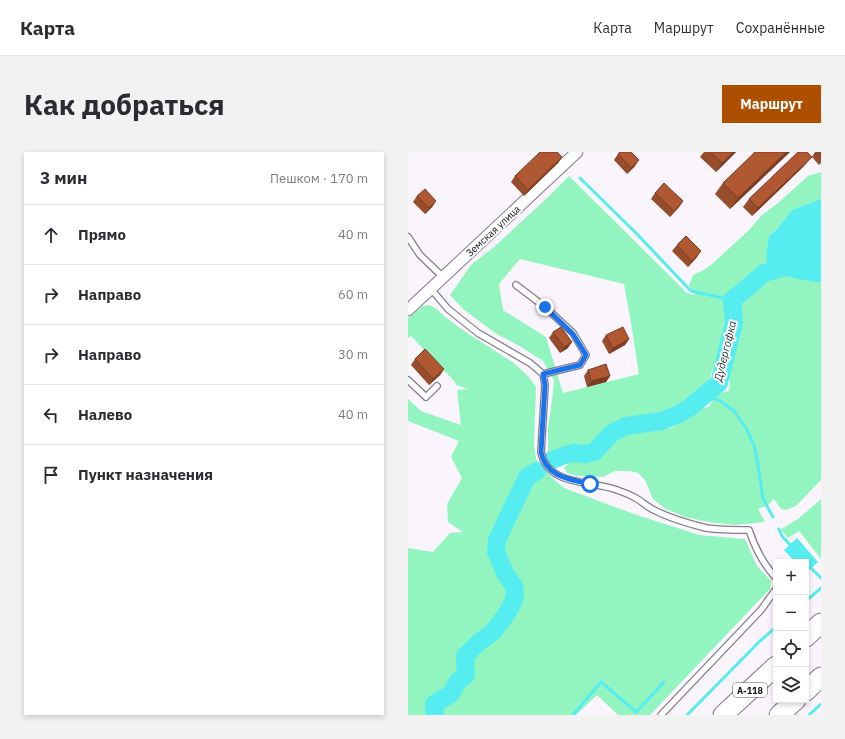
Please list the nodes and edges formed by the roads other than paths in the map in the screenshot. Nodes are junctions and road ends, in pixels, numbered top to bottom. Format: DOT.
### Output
graph roads {
  1 [pos="577,152"];
  2 [pos="408,237"];
  3 [pos="444,277"];
  4 [pos="516,285"];
  5 [pos="431,289"];
  6 [pos="408,310"];
  7 [pos="543,374"];
  8 [pos="408,380"];
  9 [pos="437,386"];
  10 [pos="773,574"];
  11 [pos="773,593"];
  12 [pos="821,624"];
  13 [pos="809,635"];
  14 [pos="775,667"];
  15 [pos="821,677"];
  16 [pos="809,688"];
  17 [pos="793,703"];
  18 [pos="661,715"];
  19 [pos="723,715"];
  20 [pos="779,715"];
  1 -- 3 [label="street, Земская улица"];
  2 -- 3 [label="lane"];
  3 -- 5 [label="street, Земская улица"];
  4 -- 7 [label="lane"];
  5 -- 6 [label="street, Земская улица"];
  5 -- 7 [label="lane"];
  7 -- 10 [label="lane"];
  8 -- 9 [label="lane"];
  11 -- 18 [label="lane"];
  12 -- 13 [label="highway"];
  14 -- 19 [label="highway, А-118"];
  15 -- 16 [label="highway"];
  17 -- 20 [label="highway"];
}
